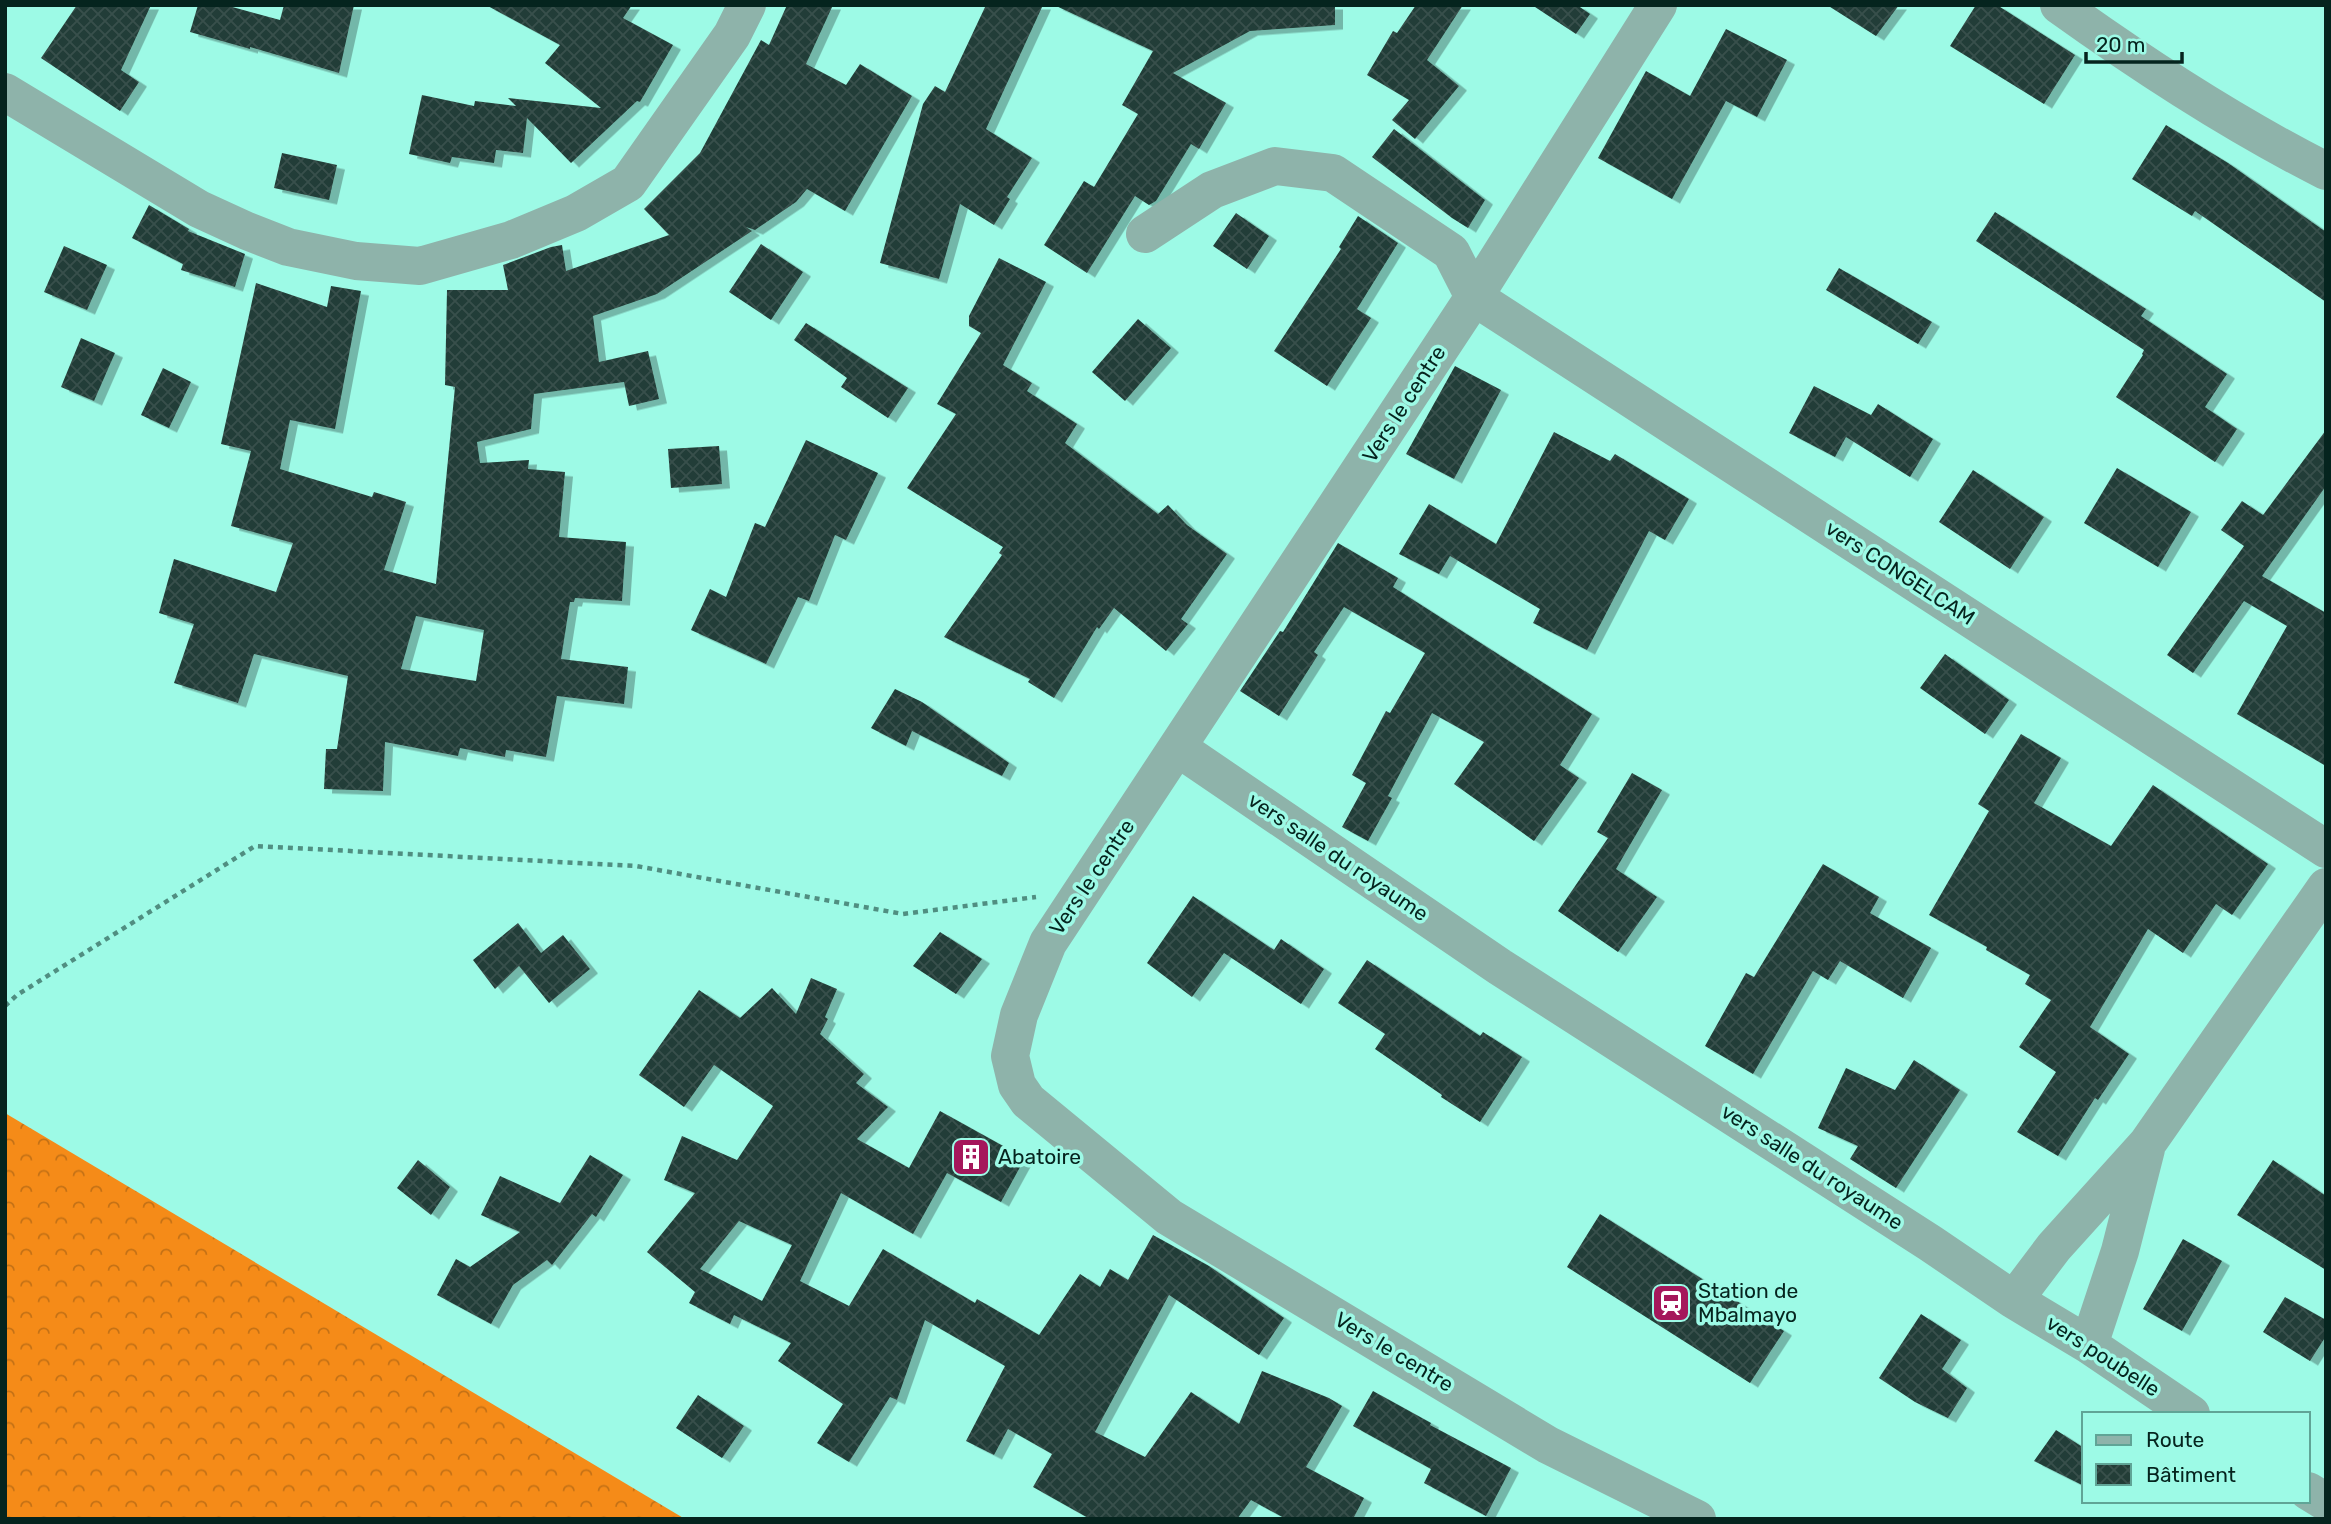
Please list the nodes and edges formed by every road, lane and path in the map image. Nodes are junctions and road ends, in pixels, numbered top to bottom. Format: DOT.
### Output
graph roads {
  1 [pos="747,5"];
  2 [pos="1658,5"];
  3 [pos="2059,5"];
  4 [pos="5,92"];
  5 [pos="2326,171"];
  6 [pos="1145,234"];
  7 [pos="1474,297"];
  8 [pos="1178,748"];
  9 [pos="2326,849"];
  10 [pos="2326,887"];
  11 [pos="1084,890"];
  12 [pos="5,1006"];
  13 [pos="2147,1144"];
  14 [pos="2014,1300"];
  15 [pos="2089,1345"];
  16 [pos="2188,1412"];
  17 [pos="2310,1492"];
  18 [pos="2326,1502"];
  19 [pos="1697,1519"];
  1 -- 4 [label="street"];
  2 -- 7 [label="street, Vers le centre"];
  3 -- 5 [label="street"];
  6 -- 7 [label="street"];
  7 -- 8 [label="street, Vers le centre"];
  7 -- 9 [label="street, vers CONGELCAM"];
  8 -- 11 [label="street, Vers le centre"];
  8 -- 14 [label="street, vers salle du royaume"];
  10 -- 13 [label="street"];
  11 -- 12 [label="path"];
  11 -- 19 [label="street, Vers le centre"];
  13 -- 14 [label="street"];
  13 -- 15 [label="street"];
  14 -- 15 [label="street, vers poubelle"];
  15 -- 16 [label="street, vers poubelle"];
  17 -- 18 [label="street"];
}
